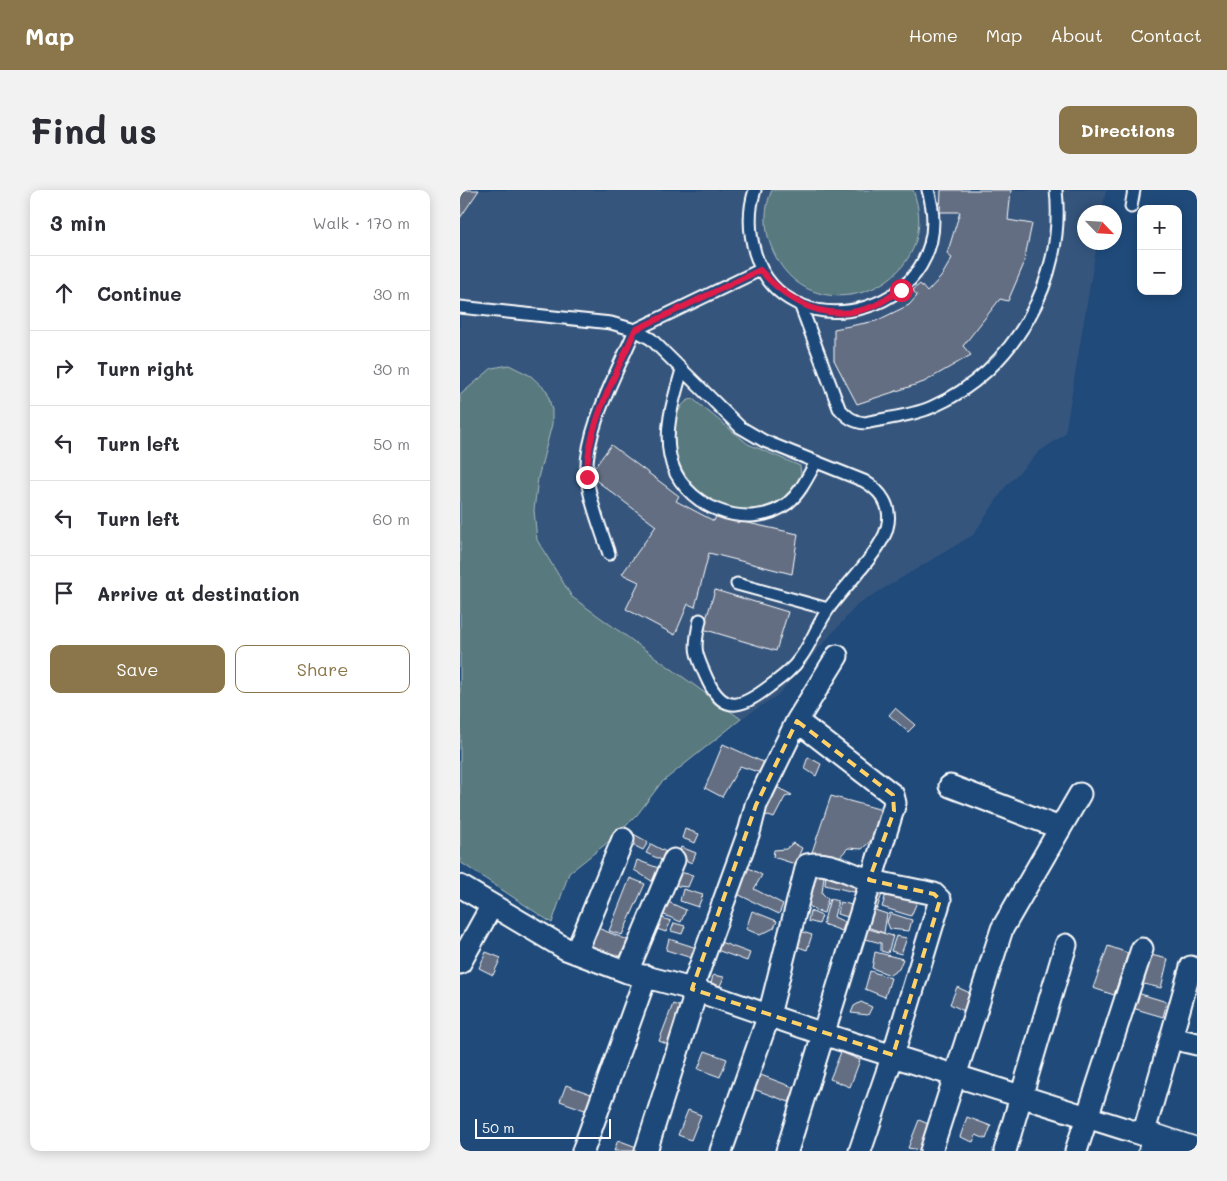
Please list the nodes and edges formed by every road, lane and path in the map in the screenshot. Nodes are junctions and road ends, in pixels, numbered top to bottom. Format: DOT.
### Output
graph roads {
  1 [pos="755,190"];
  2 [pos="928,190"];
  3 [pos="1056,190"];
  4 [pos="1134,190"];
  5 [pos="1131,207"];
  6 [pos="760,270"];
  7 [pos="800,304"];
  8 [pos="460,307"];
  9 [pos="635,330"];
  10 [pos="682,370"];
  11 [pos="816,462"];
  12 [pos="609,554"];
  13 [pos="737,584"];
  14 [pos="828,609"];
  15 [pos="700,620"];
  16 [pos="837,656"];
  17 [pos="797,720"];
  18 [pos="950,786"];
  19 [pos="1080,794"];
  20 [pos="1060,828"];
  21 [pos="623,839"];
  22 [pos="674,860"];
  23 [pos="869,880"];
  24 [pos="460,886"];
  25 [pos="492,905"];
  26 [pos="1066,945"];
  27 [pos="1142,949"];
  28 [pos="576,953"];
  29 [pos="460,963"];
  30 [pos="1191,967"];
  31 [pos="636,974"];
  32 [pos="692,989"];
  33 [pos="769,1015"];
  34 [pos="823,1034"];
  35 [pos="1171,1038"];
  36 [pos="1197,1044"];
  37 [pos="893,1055"];
  38 [pos="956,1075"];
  39 [pos="1023,1096"];
  40 [pos="1087,1117"];
  41 [pos="1151,1142"];
  42 [pos="583,1151"];
  43 [pos="646,1151"];
  44 [pos="721,1151"];
  45 [pos="787,1151"];
  46 [pos="860,1151"];
  47 [pos="931,1151"];
  48 [pos="1005,1151"];
  49 [pos="1076,1151"];
  50 [pos="1193,1151"];
  1 -- 6 [label="lane"];
  2 -- 7 [label="lane"];
  3 -- 7 [label="lane"];
  4 -- 5 [label="lane"];
  6 -- 7 [label="lane"];
  6 -- 9 [label="lane"];
  8 -- 9 [label="lane"];
  9 -- 10 [label="lane"];
  9 -- 12 [label="lane"];
  10 -- 11 [label="lane"];
  10 -- 11 [label="lane"];
  11 -- 14 [label="lane"];
  13 -- 14 [label="lane"];
  14 -- 15 [label="lane"];
  16 -- 17 [label="street"];
  17 -- 23 [label="street"];
  17 -- 32 [label="street"];
  18 -- 20 [label="street"];
  19 -- 20 [label="street"];
  20 -- 38 [label="street"];
  21 -- 28 [label="street"];
  22 -- 31 [label="street"];
  23 -- 33 [label="street"];
  23 -- 34 [label="street"];
  23 -- 37 [label="street"];
  24 -- 25 [label="street"];
  25 -- 28 [label="street"];
  25 -- 29 [label="street"];
  26 -- 39 [label="street"];
  27 -- 40 [label="street"];
  28 -- 31 [label="street"];
  30 -- 35 [label="street"];
  31 -- 32 [label="street"];
  31 -- 42 [label="street"];
  32 -- 33 [label="street"];
  32 -- 43 [label="street"];
  33 -- 34 [label="street"];
  33 -- 44 [label="street"];
  34 -- 37 [label="street"];
  34 -- 45 [label="street"];
  35 -- 36 [label="street"];
  35 -- 41 [label="street"];
  37 -- 38 [label="street"];
  37 -- 46 [label="street"];
  38 -- 39 [label="street"];
  38 -- 47 [label="street"];
  39 -- 40 [label="street"];
  39 -- 48 [label="street"];
  40 -- 41 [label="street"];
  40 -- 49 [label="street"];
  41 -- 50 [label="street"];
}
